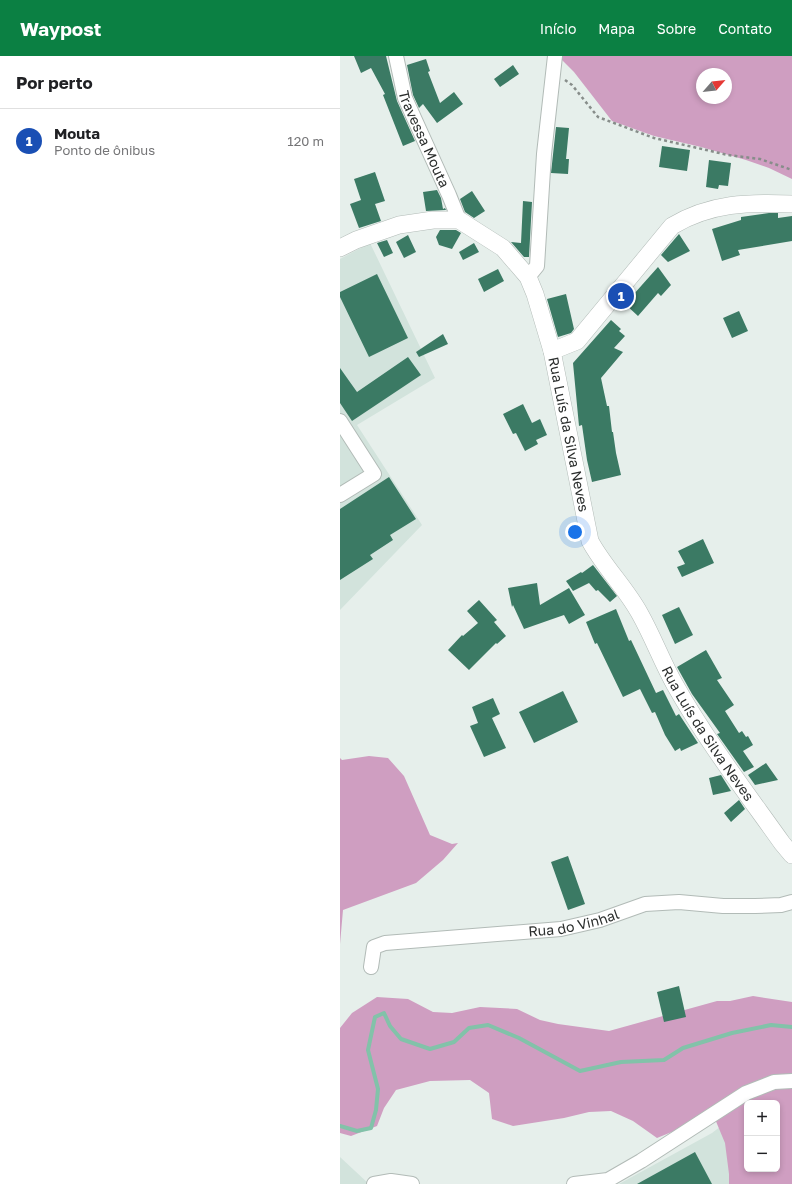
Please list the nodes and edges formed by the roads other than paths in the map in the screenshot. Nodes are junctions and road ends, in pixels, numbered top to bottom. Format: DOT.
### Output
graph roads {
  1 [pos="396,56"];
  2 [pos="555,56"];
  3 [pos="792,204"];
  4 [pos="459,220"];
  5 [pos="340,248"];
  6 [pos="528,277"];
  7 [pos="552,351"];
  8 [pos="340,421"];
  9 [pos="340,495"];
  10 [pos="792,855"];
  11 [pos="792,902"];
  12 [pos="371,967"];
  13 [pos="792,1081"];
  14 [pos="374,1184"];
  15 [pos="412,1184"];
  16 [pos="574,1184"];
  1 -- 4 [label="street, Travessa Mouta"];
  2 -- 6 [label="street"];
  3 -- 7 [label="street"];
  4 -- 5 [label="street"];
  4 -- 6 [label="street, Rua Luís da Silva Neves"];
  6 -- 7 [label="street, Rua Luís da Silva Neves"];
  7 -- 10 [label="street, Rua Luís da Silva Neves"];
  8 -- 9 [label="street"];
  11 -- 12 [label="street, Rua do Vinhal"];
  13 -- 16 [label="street"];
  14 -- 15 [label="street"];
}
